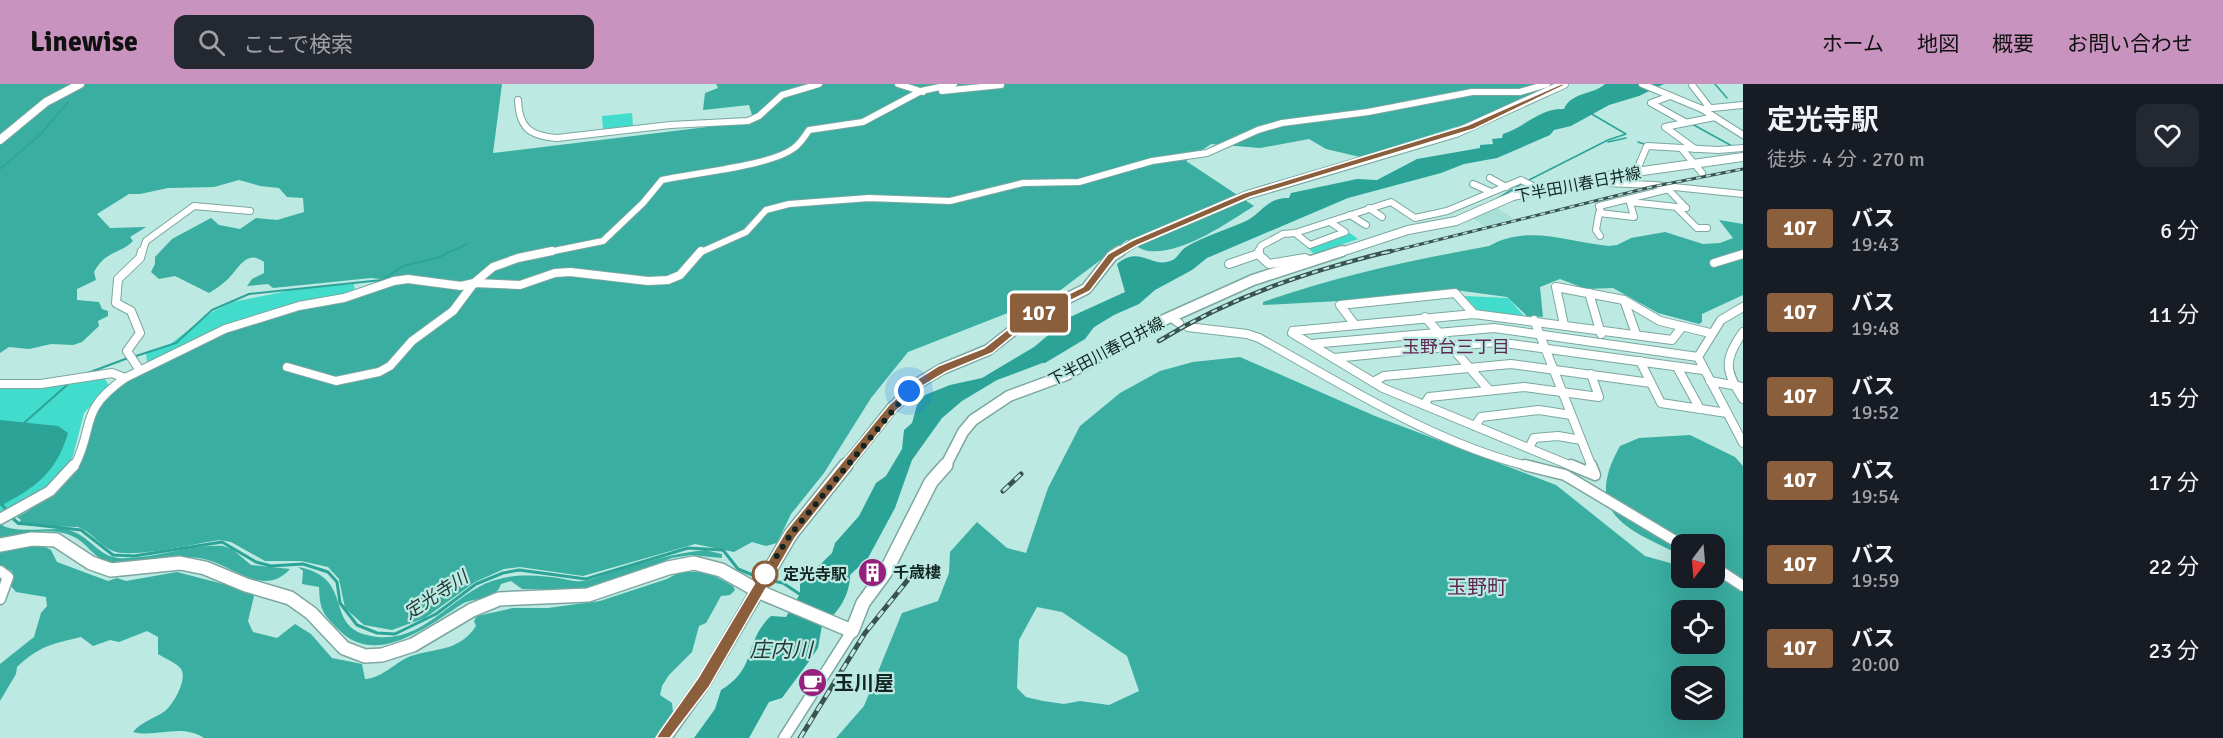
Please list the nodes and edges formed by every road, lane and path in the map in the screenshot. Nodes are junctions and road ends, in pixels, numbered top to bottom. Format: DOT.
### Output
graph roads {
  1 [pos="80,84"];
  2 [pos="819,84"];
  3 [pos="897,84"];
  4 [pos="954,84"];
  5 [pos="1547,84"];
  6 [pos="1564,84"];
  7 [pos="1642,84"];
  8 [pos="1001,85"];
  9 [pos="1692,85"];
  10 [pos="921,91"];
  11 [pos="1670,96"];
  12 [pos="518,100"];
  13 [pos="1740,106"];
  14 [pos="1709,107"];
  15 [pos="1702,109"];
  16 [pos="1743,112"];
  17 [pos="1716,117"];
  18 [pos="1685,122"];
  19 [pos="1743,135"];
  20 [pos="0,140"];
  21 [pos="1681,148"];
  22 [pos="1743,148"];
  23 [pos="1696,149"];
  24 [pos="1743,157"];
  25 [pos="1695,164"];
  26 [pos="1634,172"];
  27 [pos="1702,173"];
  28 [pos="1490,178"];
  29 [pos="1576,182"];
  30 [pos="1631,183"];
  31 [pos="1473,184"];
  32 [pos="1506,187"];
  33 [pos="1671,188"];
  34 [pos="1541,190"];
  35 [pos="1491,192"];
  36 [pos="1743,194"];
  37 [pos="1630,200"];
  38 [pos="1369,208"];
  39 [pos="1677,208"];
  40 [pos="250,211"];
  41 [pos="1601,212"];
  42 [pos="1350,215"];
  43 [pos="1382,217"];
  44 [pos="1330,222"];
  45 [pos="1366,225"];
  46 [pos="1707,228"];
  47 [pos="1294,233"];
  48 [pos="1600,236"];
  49 [pos="1258,254"];
  50 [pos="1743,254"];
  51 [pos="1311,261"];
  52 [pos="1714,263"];
  53 [pos="1229,264"];
  54 [pos="474,283"];
  55 [pos="1589,293"];
  56 [pos="1624,300"];
  57 [pos="1743,307"];
  58 [pos="1474,314"];
  59 [pos="1425,317"];
  60 [pos="1534,320"];
  61 [pos="1355,325"];
  62 [pos="1564,325"];
  63 [pos="1188,327"];
  64 [pos="1682,327"];
  65 [pos="1600,329"];
  66 [pos="1437,331"];
  67 [pos="1743,332"];
  68 [pos="1540,333"];
  69 [pos="1710,333"];
  70 [pos="1636,334"];
  71 [pos="1604,342"];
  72 [pos="1310,344"];
  73 [pos="1739,344"];
  74 [pos="1450,345"];
  75 [pos="1545,347"];
  76 [pos="1698,357"];
  77 [pos="1333,358"];
  78 [pos="1640,362"];
  79 [pos="1468,366"];
  80 [pos="287,367"];
  81 [pos="1677,367"];
  82 [pos="139,369"];
  83 [pos="1553,369"];
  84 [pos="1703,370"];
  85 [pos="1591,374"];
  86 [pos="125,378"];
  87 [pos="1710,381"];
  88 [pos="1373,382"];
  89 [pos="1651,383"];
  90 [pos="0,384"];
  91 [pos="1739,386"];
  92 [pos="1489,390"];
  93 [pos="1562,392"];
  94 [pos="1743,399"];
  95 [pos="1424,405"];
  96 [pos="1700,409"];
  97 [pos="1727,413"];
  98 [pos="1571,415"];
  99 [pos="1475,426"];
  100 [pos="1581,440"];
  101 [pos="1743,443"];
  102 [pos="1529,448"];
  103 [pos="0,519"];
  104 [pos="1671,538"];
  105 [pos="0,545"];
  106 [pos="0,571"];
  107 [pos="1725,574"];
  108 [pos="761,586"];
  109 [pos="1743,586"];
  110 [pos="0,599"];
  111 [pos="852,631"];
  112 [pos="664,738"];
  113 [pos="784,738"];
  1 -- 20 [label="main road"];
  2 -- 12 [label="street"];
  3 -- 10 [label="street"];
  4 -- 10 [label="street"];
  5 -- 54 [label="street"];
  6 -- 108 [label="main road"];
  7 -- 15 [label="street"];
  8 -- 10 [label="street"];
  9 -- 14 [label="street"];
  10 -- 54 [label="street"];
  11 -- 18 [label="street"];
  13 -- 14 [label="street"];
  13 -- 16 [label="street"];
  14 -- 15 [label="street"];
  15 -- 17 [label="street"];
  17 -- 18 [label="street"];
  17 -- 19 [label="street"];
  18 -- 23 [label="street"];
  21 -- 23 [label="street"];
  21 -- 25 [label="street"];
  21 -- 26 [label="street"];
  22 -- 23 [label="street"];
  24 -- 25 [label="main road, 下半田川春日井線"];
  25 -- 26 [label="main road, 下半田川春日井線"];
  25 -- 27 [label="street"];
  26 -- 29 [label="main road, 下半田川春日井線"];
  26 -- 30 [label="street"];
  28 -- 32 [label="street"];
  29 -- 30 [label="street"];
  29 -- 34 [label="main road, 下半田川春日井線"];
  30 -- 33 [label="street"];
  31 -- 35 [label="street"];
  32 -- 34 [label="street"];
  32 -- 35 [label="street"];
  33 -- 36 [label="street"];
  33 -- 37 [label="street"];
  33 -- 39 [label="street"];
  34 -- 51 [label="main road, 下半田川春日井線"];
  35 -- 38 [label="street"];
  37 -- 39 [label="street"];
  37 -- 41 [label="street"];
  37 -- 41 [label="street"];
  38 -- 42 [label="street"];
  38 -- 43 [label="street"];
  39 -- 46 [label="street"];
  40 -- 82 [label="street"];
  41 -- 48 [label="street"];
  42 -- 44 [label="street"];
  42 -- 45 [label="street"];
  44 -- 47 [label="street"];
  44 -- 47 [label="street"];
  47 -- 49 [label="street"];
  49 -- 51 [label="street"];
  49 -- 53 [label="street"];
  50 -- 52 [label="street"];
  51 -- 111 [label="main road, 下半田川春日井線"];
  54 -- 80 [label="street"];
  54 -- 82 [label="street"];
  55 -- 56 [label="street"];
  55 -- 62 [label="street"];
  55 -- 65 [label="street"];
  56 -- 64 [label="street"];
  56 -- 70 [label="street"];
  57 -- 69 [label="street"];
  58 -- 59 [label="street"];
  58 -- 60 [label="street"];
  58 -- 61 [label="street"];
  59 -- 61 [label="street"];
  59 -- 66 [label="street"];
  60 -- 62 [label="street"];
  60 -- 68 [label="street"];
  61 -- 72 [label="street"];
  62 -- 65 [label="street"];
  63 -- 104 [label="street"];
  64 -- 69 [label="street"];
  64 -- 70 [label="street"];
  65 -- 70 [label="street"];
  65 -- 71 [label="street"];
  66 -- 68 [label="street"];
  66 -- 72 [label="street"];
  66 -- 74 [label="street"];
  67 -- 73 [label="street"];
  68 -- 71 [label="street"];
  68 -- 75 [label="street"];
  69 -- 76 [label="street"];
  71 -- 76 [label="street"];
  72 -- 77 [label="street"];
  73 -- 91 [label="street"];
  74 -- 75 [label="street"];
  74 -- 77 [label="street"];
  74 -- 79 [label="street"];
  75 -- 78 [label="street"];
  75 -- 83 [label="street"];
  76 -- 84 [label="street"];
  77 -- 88 [label="street"];
  78 -- 81 [label="street"];
  78 -- 89 [label="street"];
  79 -- 83 [label="street"];
  79 -- 88 [label="street"];
  79 -- 92 [label="street"];
  81 -- 84 [label="street"];
  81 -- 96 [label="street"];
  82 -- 86 [label="street"];
  83 -- 85 [label="street"];
  83 -- 93 [label="street"];
  84 -- 87 [label="street"];
  85 -- 89 [label="street"];
  85 -- 93 [label="street"];
  86 -- 90 [label="street"];
  86 -- 103 [label="street"];
  87 -- 91 [label="street"];
  87 -- 97 [label="street"];
  88 -- 95 [label="street"];
  89 -- 96 [label="street"];
  91 -- 94 [label="street"];
  92 -- 93 [label="street"];
  92 -- 95 [label="street"];
  93 -- 98 [label="street"];
  95 -- 99 [label="street"];
  96 -- 97 [label="street"];
  97 -- 101 [label="street"];
  98 -- 99 [label="street"];
  98 -- 100 [label="street"];
  99 -- 102 [label="street"];
  100 -- 102 [label="street"];
  100 -- 102 [label="street"];
  105 -- 108 [label="main road"];
  106 -- 110 [label="street"];
  107 -- 109 [label="street"];
  108 -- 111 [label="main road"];
  108 -- 112 [label="main road"];
  111 -- 113 [label="street"];
}
